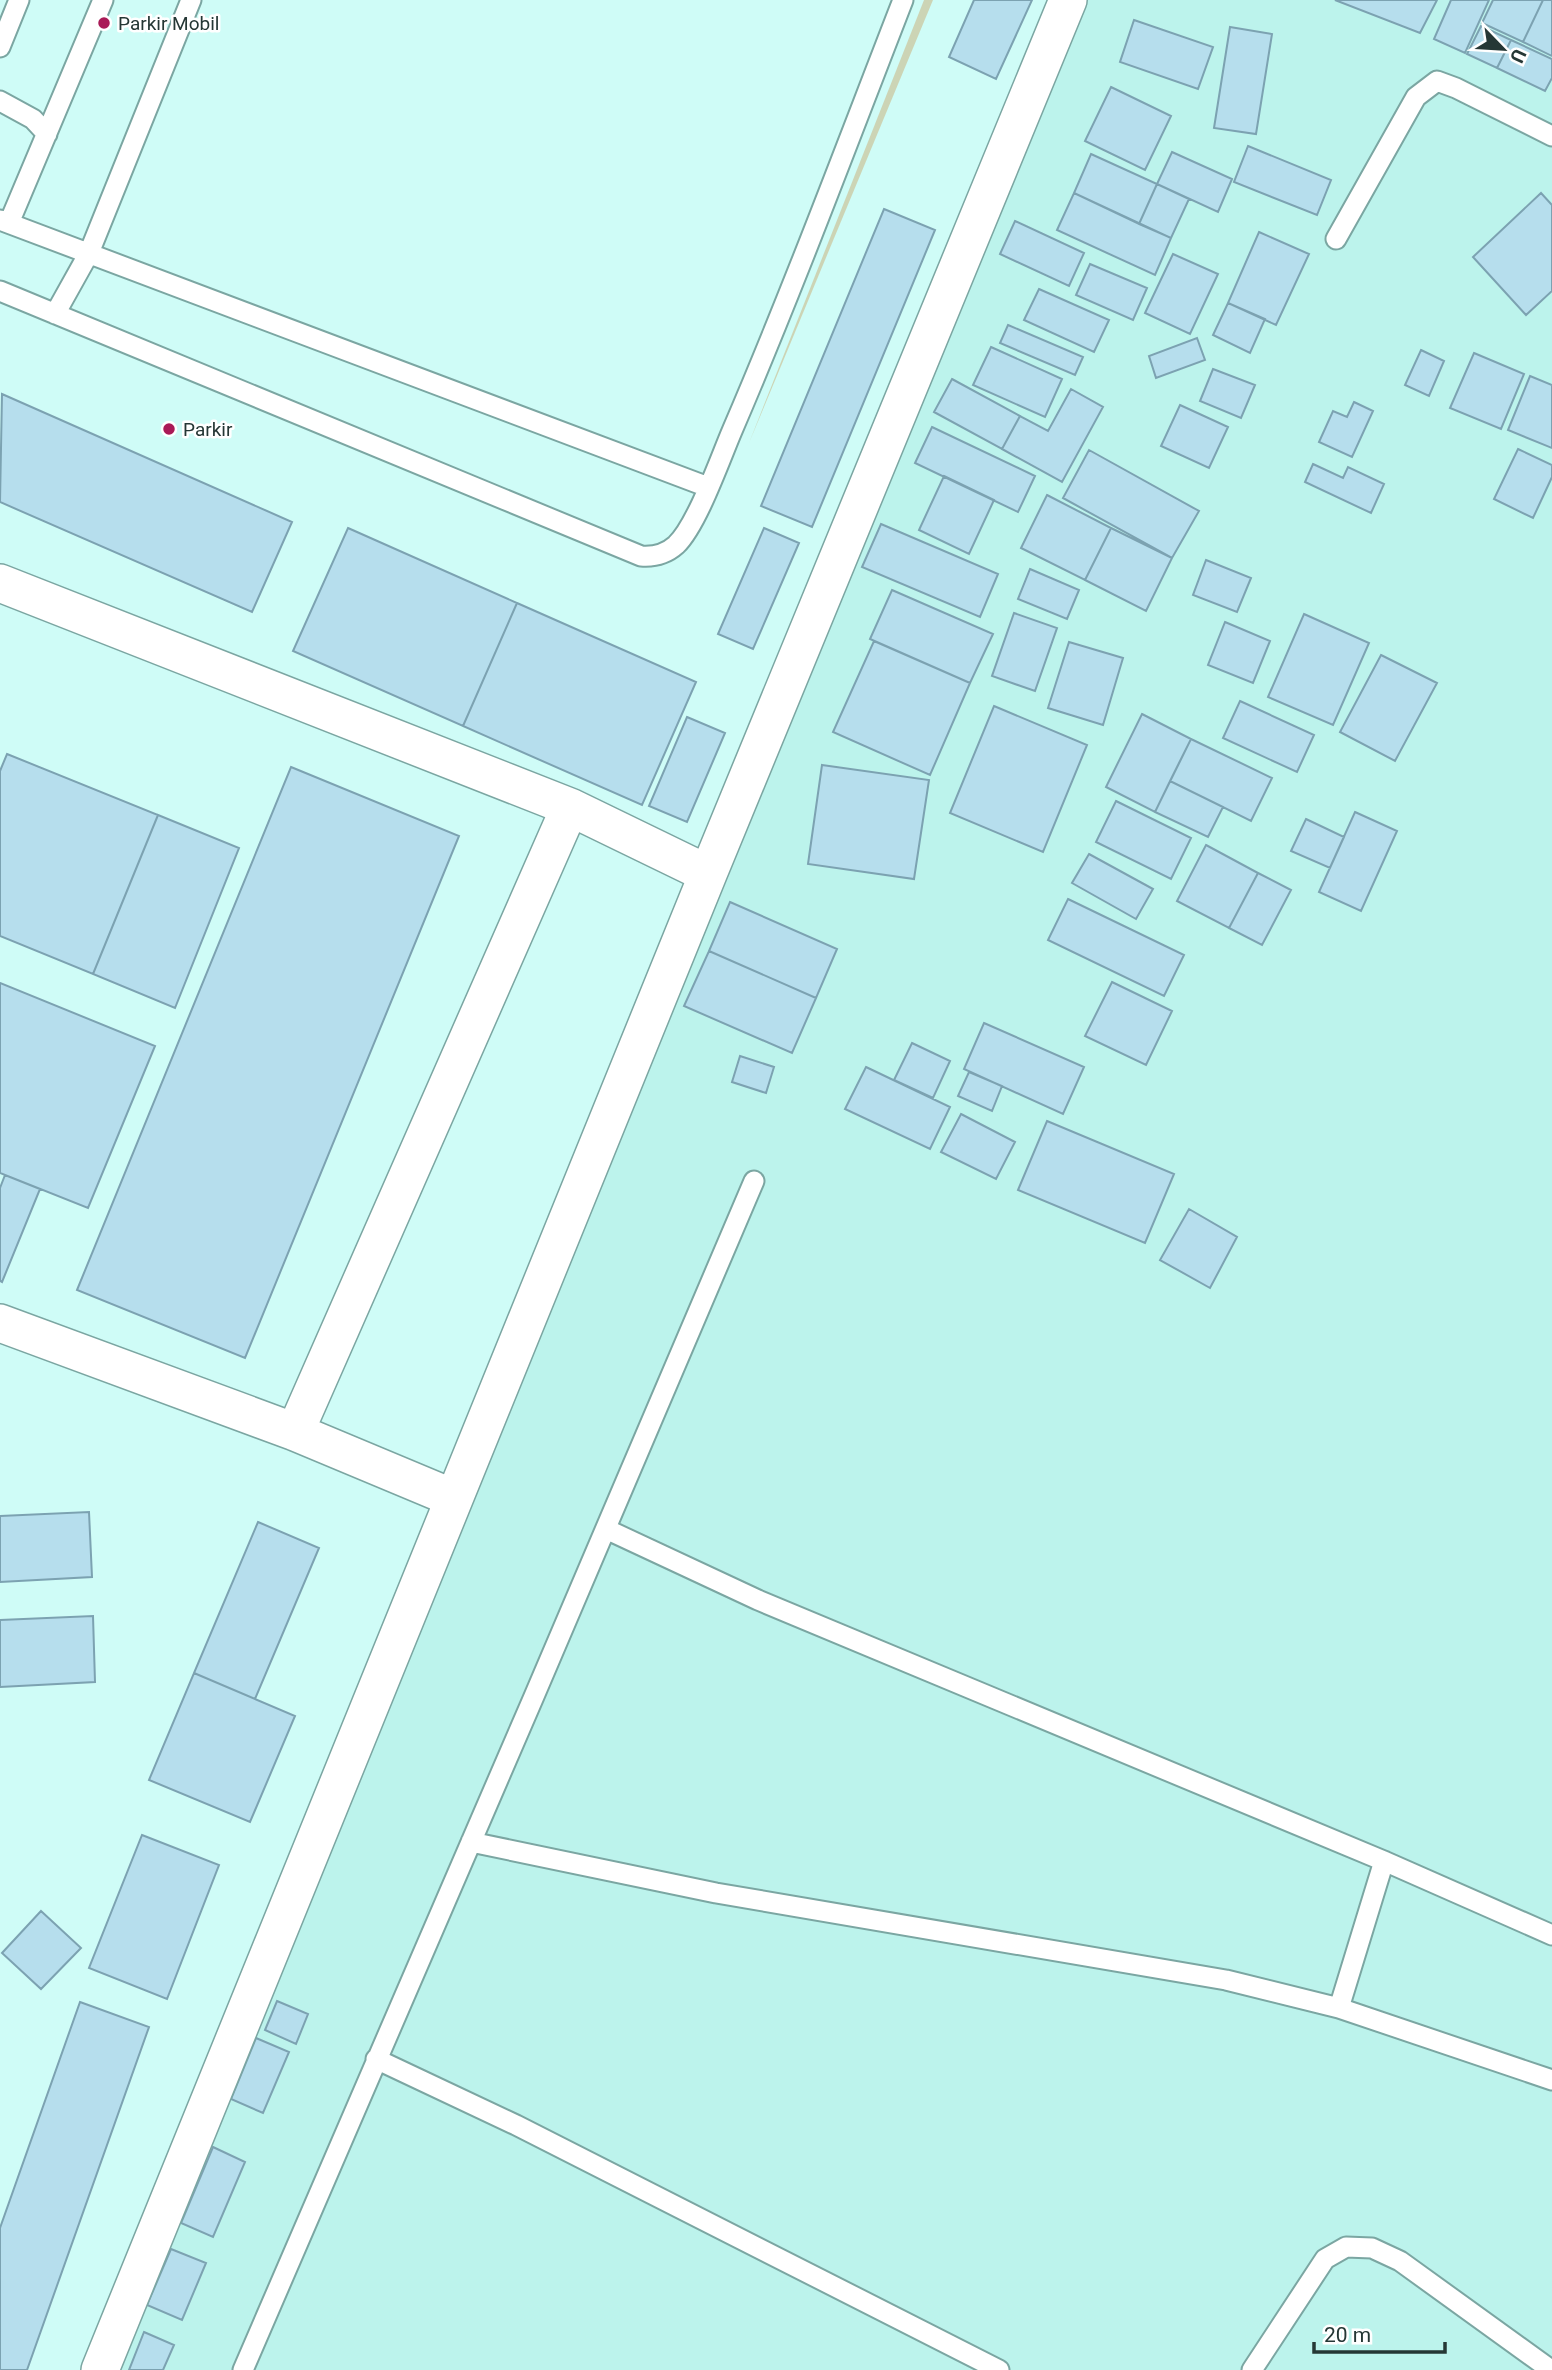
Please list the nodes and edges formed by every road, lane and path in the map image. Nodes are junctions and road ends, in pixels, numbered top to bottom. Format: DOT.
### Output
graph roads {
  1 [pos="19,0"];
  2 [pos="103,0"];
  3 [pos="191,0"];
  4 [pos="903,0"];
  5 [pos="1068,0"];
  6 [pos="0,47"];
  7 [pos="0,101"];
  8 [pos="47,134"];
  9 [pos="1552,136"];
  10 [pos="4,221"];
  11 [pos="1336,239"];
  12 [pos="89,253"];
  13 [pos="0,291"];
  14 [pos="55,314"];
  15 [pos="708,487"];
  16 [pos="0,583"];
  17 [pos="570,807"];
  18 [pos="708,874"];
  19 [pos="754,1181"];
  20 [pos="0,1323"];
  21 [pos="295,1432"];
  22 [pos="453,1498"];
  23 [pos="608,1530"];
  24 [pos="471,1842"];
  25 [pos="1384,1861"];
  26 [pos="1552,1935"];
  27 [pos="1339,2008"];
  28 [pos="376,2059"];
  29 [pos="1552,2080"];
  30 [pos="100,2370"];
  31 [pos="243,2370"];
  32 [pos="999,2370"];
  33 [pos="1252,2370"];
  34 [pos="1551,2370"];
  1 -- 6 [label="lane"];
  2 -- 8 [label="lane"];
  3 -- 12 [label="lane"];
  4 -- 15 [label="lane"];
  5 -- 18 [label="street"];
  7 -- 8 [label="lane"];
  8 -- 10 [label="lane"];
  9 -- 11 [label="lane"];
  10 -- 12 [label="lane"];
  12 -- 14 [label="lane"];
  12 -- 15 [label="lane"];
  13 -- 14 [label="lane"];
  14 -- 15 [label="lane"];
  16 -- 17 [label="street"];
  17 -- 18 [label="street"];
  17 -- 21 [label="street"];
  18 -- 22 [label="street"];
  19 -- 23 [label="lane"];
  20 -- 21 [label="street"];
  21 -- 22 [label="street"];
  22 -- 30 [label="street"];
  23 -- 24 [label="lane"];
  23 -- 25 [label="lane"];
  24 -- 27 [label="lane"];
  24 -- 28 [label="lane"];
  25 -- 26 [label="lane"];
  25 -- 27 [label="lane"];
  27 -- 29 [label="lane"];
  28 -- 31 [label="lane"];
  28 -- 32 [label="lane"];
  33 -- 34 [label="lane"];
}
